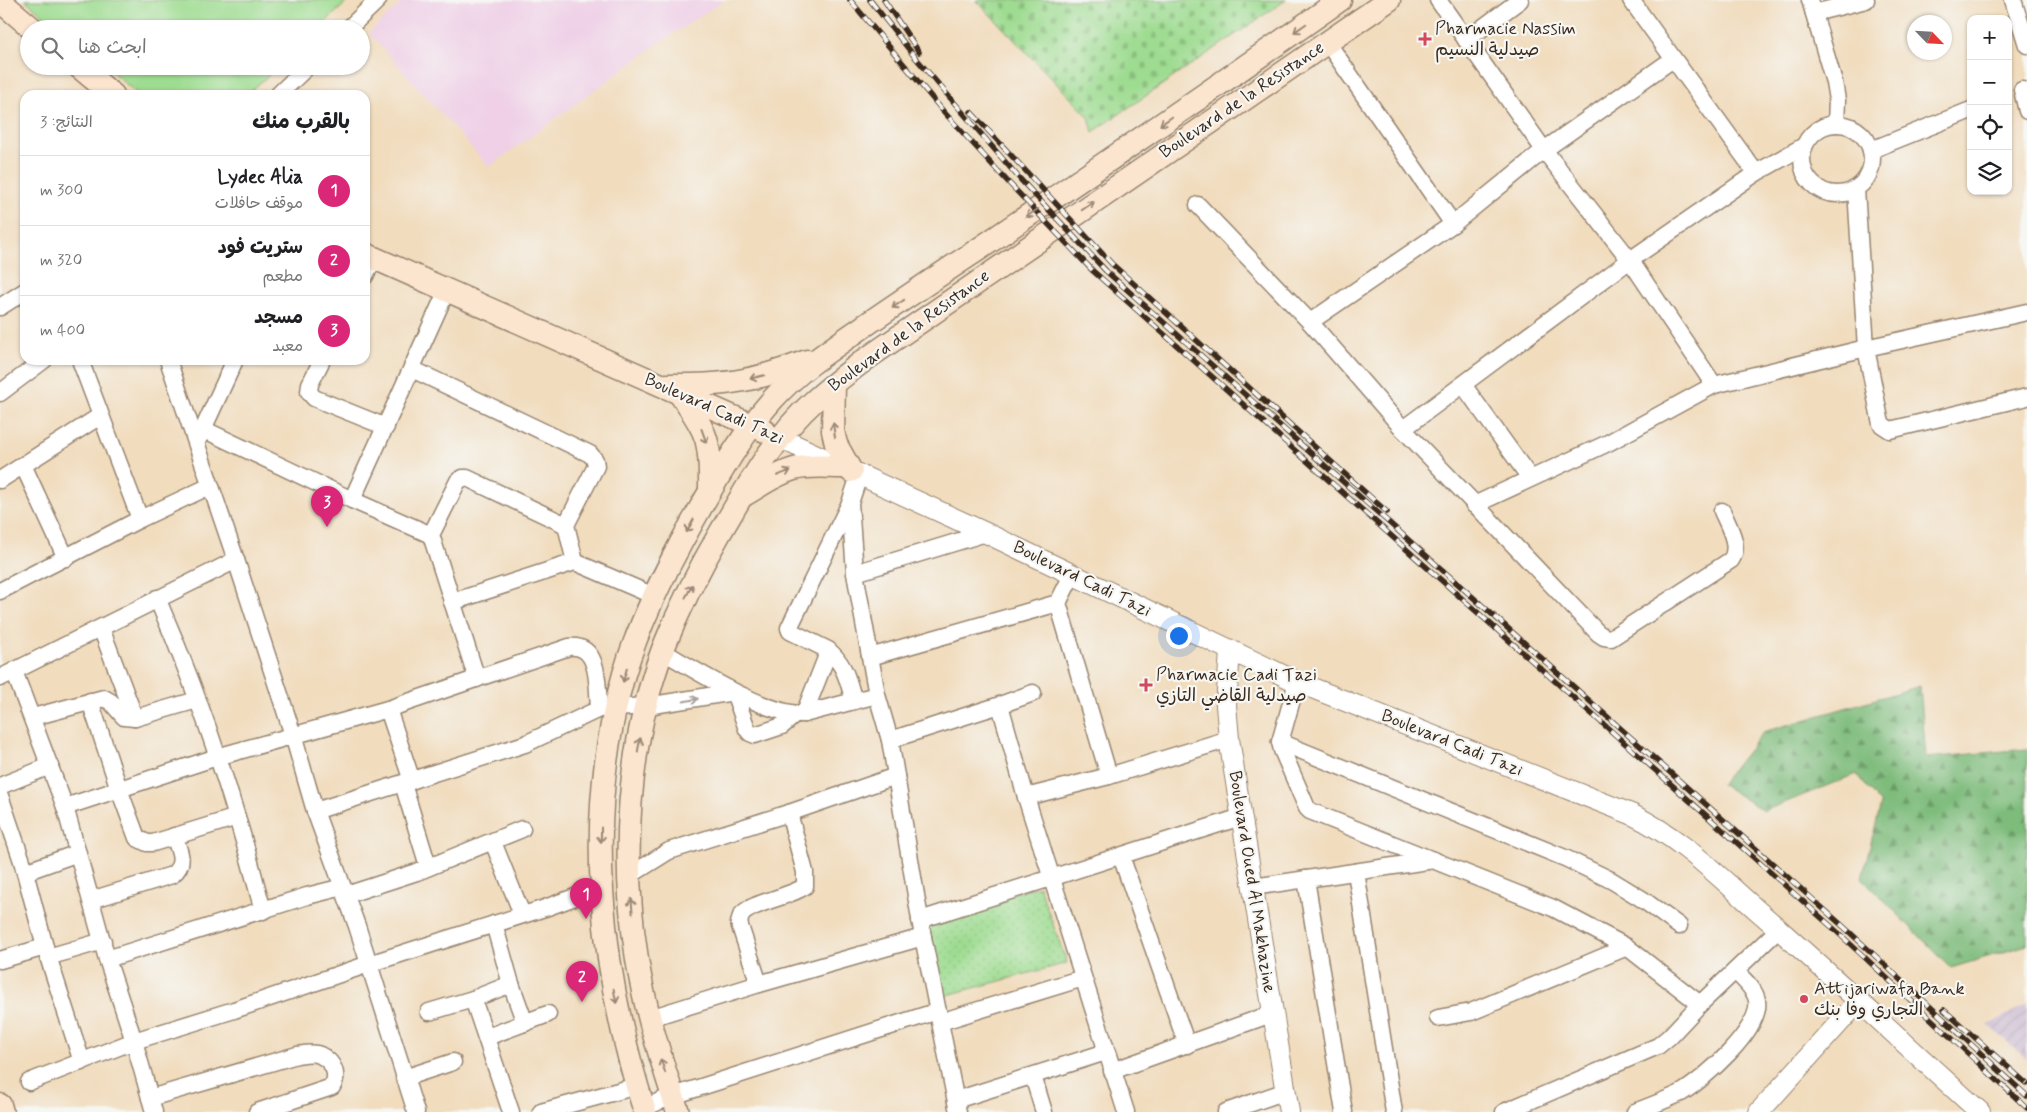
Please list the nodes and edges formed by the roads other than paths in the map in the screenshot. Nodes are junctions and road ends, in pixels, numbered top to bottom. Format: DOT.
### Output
graph roads {
  1 [pos="378,0"];
  2 [pos="1340,0"];
  3 [pos="1389,0"];
  4 [pos="1438,0"];
  5 [pos="1520,0"];
  6 [pos="1631,0"];
  7 [pos="1866,0"];
  8 [pos="2013,0"];
  9 [pos="0,1"];
  10 [pos="1812,6"];
  11 [pos="22,20"];
  12 [pos="357,20"];
  13 [pos="1466,40"];
  14 [pos="1327,42"];
  15 [pos="2027,45"];
  16 [pos="1673,59"];
  17 [pos="89,75"];
  18 [pos="299,75"];
  19 [pos="107,90"];
  20 [pos="283,90"];
  21 [pos="2019,90"];
  22 [pos="2027,111"];
  23 [pos="1967,112"];
  24 [pos="1836,124"];
  25 [pos="1804,146"];
  26 [pos="1544,150"];
  27 [pos="1871,150"];
  28 [pos="1756,173"];
  29 [pos="1856,189"];
  30 [pos="1198,205"];
  31 [pos="1453,224"];
  32 [pos="1630,260"];
  33 [pos="370,264"];
  34 [pos="446,290"];
  35 [pos="20,294"];
  36 [pos="0,308"];
  37 [pos="2027,312"];
  38 [pos="1310,322"];
  39 [pos="1866,348"];
  40 [pos="820,357"];
  41 [pos="37,365"];
  42 [pos="82,365"];
  43 [pos="170,365"];
  44 [pos="233,365"];
  45 [pos="320,365"];
  46 [pos="412,369"];
  47 [pos="659,385"];
  48 [pos="834,385"];
  49 [pos="1714,385"];
  50 [pos="1464,386"];
  51 [pos="0,393"];
  52 [pos="680,394"];
  53 [pos="2027,397"];
  54 [pos="100,416"];
  55 [pos="753,425"];
  56 [pos="386,427"];
  57 [pos="1403,429"];
  58 [pos="200,435"];
  59 [pos="782,438"];
  60 [pos="23,465"];
  61 [pos="851,472"];
  62 [pos="1530,478"];
  63 [pos="0,480"];
  64 [pos="210,486"];
  65 [pos="710,491"];
  66 [pos="741,497"];
  67 [pos="352,500"];
  68 [pos="850,503"];
  69 [pos="1474,505"];
  70 [pos="1722,511"];
  71 [pos="140,519"];
  72 [pos="566,524"];
  73 [pos="986,533"];
  74 [pos="431,535"];
  75 [pos="66,558"];
  76 [pos="236,560"];
  77 [pos="575,562"];
  78 [pos="855,573"];
  79 [pos="1072,575"];
  80 [pos="0,591"];
  81 [pos="654,596"];
  82 [pos="157,598"];
  83 [pos="452,602"];
  84 [pos="1058,603"];
  85 [pos="101,628"];
  86 [pos="828,650"];
  87 [pos="662,651"];
  88 [pos="1230,652"];
  89 [pos="870,657"];
  90 [pos="7,674"];
  91 [pos="477,679"];
  92 [pos="1296,682"];
  93 [pos="734,692"];
  94 [pos="1032,693"];
  95 [pos="877,695"];
  96 [pos="197,700"];
  97 [pos="90,701"];
  98 [pos="854,702"];
  99 [pos="1000,705"];
  100 [pos="647,706"];
  101 [pos="608,708"];
  102 [pos="388,709"];
  103 [pos="800,714"];
  104 [pos="33,717"];
  105 [pos="135,718"];
  106 [pos="293,735"];
  107 [pos="1229,738"];
  108 [pos="890,740"];
  109 [pos="1280,742"];
  110 [pos="217,757"];
  111 [pos="50,766"];
  112 [pos="896,776"];
  113 [pos="1109,776"];
  114 [pos="408,782"];
  115 [pos="0,786"];
  116 [pos="119,789"];
  117 [pos="0,796"];
  118 [pos="1026,797"];
  119 [pos="65,807"];
  120 [pos="315,811"];
  121 [pos="789,814"];
  122 [pos="237,817"];
  123 [pos="1241,817"];
  124 [pos="522,829"];
  125 [pos="174,836"];
  126 [pos="494,842"];
  127 [pos="78,853"];
  128 [pos="1121,856"];
  129 [pos="1434,860"];
  130 [pos="428,866"];
  131 [pos="25,872"];
  132 [pos="1356,872"];
  133 [pos="629,876"];
  134 [pos="1053,878"];
  135 [pos="1306,879"];
  136 [pos="602,887"];
  137 [pos="1253,887"];
  138 [pos="344,891"];
  139 [pos="91,900"];
  140 [pos="263,911"];
  141 [pos="522,914"];
  142 [pos="920,920"];
  143 [pos="494,924"];
  144 [pos="1679,926"];
  145 [pos="1779,929"];
  146 [pos="923,937"];
  147 [pos="102,941"];
  148 [pos="1627,948"];
  149 [pos="47,952"];
  150 [pos="107,959"];
  151 [pos="0,960"];
  152 [pos="369,964"];
  153 [pos="1735,971"];
  154 [pos="1083,978"];
  155 [pos="511,984"];
  156 [pos="759,984"];
  157 [pos="473,999"];
  158 [pos="1858,1002"];
  159 [pos="1700,1004"];
  160 [pos="429,1012"];
  161 [pos="1274,1013"];
  162 [pos="548,1014"];
  163 [pos="939,1016"];
  164 [pos="650,1018"];
  165 [pos="1438,1018"];
  166 [pos="525,1023"];
  167 [pos="486,1037"];
  168 [pos="134,1041"];
  169 [pos="1187,1045"];
  170 [pos="1106,1052"];
  171 [pos="82,1062"];
  172 [pos="453,1062"];
  173 [pos="1112,1071"];
  174 [pos="1033,1076"];
  175 [pos="404,1078"];
  176 [pos="29,1082"];
  177 [pos="637,1086"];
  178 [pos="1286,1092"];
  179 [pos="675,1104"];
  180 [pos="0,1105"];
  181 [pos="152,1105"];
  182 [pos="957,1106"];
  183 [pos="644,1110"];
  184 [pos="2,1112"];
  185 [pos="257,1112"];
  186 [pos="416,1112"];
  187 [pos="511,1112"];
  188 [pos="541,1112"];
  189 [pos="1044,1112"];
  190 [pos="1126,1112"];
  191 [pos="1226,1112"];
  192 [pos="1289,1112"];
  193 [pos="1344,1112"];
  194 [pos="1394,1112"];
  195 [pos="1504,1112"];
  196 [pos="1634,1112"];
  197 [pos="1759,1112"];
  198 [pos="1980,1112"];
  1 -- 12 [label="street"];
  2 -- 40 [label="main road, Boulevard de la Resistance, one-way"];
  3 -- 14 [label="main road, Boulevard de la Resistance"];
  4 -- 13 [label="street"];
  5 -- 13 [label="street"];
  6 -- 16 [label="street"];
  7 -- 10 [label="street"];
  8 -- 15 [label="street"];
  9 -- 11 [label="main road"];
  10 -- 24 [label="street"];
  13 -- 26 [label="street"];
  14 -- 31 [label="street"];
  48 -- 14 [label="main road, Boulevard de la Resistance, one-way"];
  16 -- 26 [label="street"];
  16 -- 28 [label="street"];
  17 -- 19 [label="main road"];
  18 -- 20 [label="street"];
  21 -- 22 [label="street"];
  23 -- 27 [label="street"];
  24 -- 25 [label="street"];
  24 -- 27 [label="street"];
  25 -- 28 [label="street"];
  25 -- 29 [label="street"];
  26 -- 31 [label="street"];
  26 -- 32 [label="street"];
  27 -- 29 [label="street"];
  28 -- 32 [label="street"];
  29 -- 39 [label="street"];
  30 -- 38 [label="street"];
  31 -- 38 [label="street"];
  32 -- 49 [label="street"];
  32 -- 50 [label="street"];
  33 -- 34 [label="main road, Boulevard Cadi Tazi"];
  34 -- 46 [label="street"];
  34 -- 47 [label="main road, Boulevard Cadi Tazi"];
  35 -- 36 [label="street"];
  37 -- 39 [label="street"];
  38 -- 57 [label="street"];
  39 -- 49 [label="street"];
  39 -- 53 [label="street"];
  40 -- 47 [label="main road, one-way"];
  40 -- 55 [label="main road, Boulevard de la Resistance"];
  41 -- 51 [label="street"];
  42 -- 54 [label="street"];
  43 -- 58 [label="street"];
  44 -- 58 [label="street"];
  45 -- 56 [label="street"];
  46 -- 56 [label="street"];
  46 -- 72 [label="street"];
  47 -- 52 [label="main road, Boulevard Cadi Tazi"];
  48 -- 59 [label="main road, Boulevard de la Resistance"];
  61 -- 48 [label="main road, one-way"];
  49 -- 62 [label="street"];
  50 -- 57 [label="street"];
  50 -- 62 [label="street"];
  52 -- 55 [label="main road, Boulevard Cadi Tazi"];
  52 -- 65 [label="main road, one-way"];
  54 -- 60 [label="street"];
  54 -- 71 [label="street"];
  55 -- 59 [label="main road, Boulevard Cadi Tazi"];
  55 -- 65 [label="main road, Boulevard de la Resistance"];
  56 -- 67 [label="street"];
  57 -- 69 [label="street"];
  58 -- 64 [label="street"];
  58 -- 67 [label="street"];
  59 -- 61 [label="street, Boulevard Cadi Tazi"];
  59 -- 66 [label="main road, Boulevard de la Resistance"];
  60 -- 63 [label="street"];
  60 -- 75 [label="street"];
  66 -- 61 [label="main road, one-way"];
  61 -- 68 [label="street"];
  61 -- 73 [label="street, Boulevard Cadi Tazi"];
  62 -- 69 [label="street"];
  64 -- 71 [label="street"];
  64 -- 76 [label="street"];
  65 -- 81 [label="main road, Boulevard de la Resistance, one-way"];
  87 -- 66 [label="main road, Boulevard de la Resistance, one-way"];
  67 -- 74 [label="street"];
  68 -- 78 [label="street"];
  68 -- 86 [label="street"];
  69 -- 70 [label="street"];
  71 -- 75 [label="street"];
  72 -- 74 [label="street"];
  72 -- 77 [label="street"];
  73 -- 78 [label="street"];
  73 -- 79 [label="street, Boulevard Cadi Tazi"];
  74 -- 83 [label="street"];
  75 -- 80 [label="street"];
  76 -- 82 [label="street"];
  76 -- 106 [label="street"];
  77 -- 81 [label="street"];
  77 -- 83 [label="street"];
  78 -- 89 [label="street"];
  79 -- 84 [label="street"];
  79 -- 88 [label="street, Boulevard Cadi Tazi"];
  81 -- 101 [label="main road, Boulevard de la Resistance, one-way"];
  82 -- 85 [label="street"];
  82 -- 96 [label="street"];
  83 -- 91 [label="street"];
  84 -- 89 [label="street"];
  84 -- 113 [label="street"];
  85 -- 90 [label="street"];
  85 -- 105 [label="street"];
  86 -- 98 [label="street"];
  86 -- 103 [label="street"];
  87 -- 93 [label="street"];
  87 -- 100 [label="main road, Boulevard de la Resistance"];
  88 -- 92 [label="street, Boulevard Cadi Tazi"];
  88 -- 107 [label="street, Boulevard Oued Al Makhazine"];
  89 -- 95 [label="street"];
  90 -- 104 [label="street"];
  91 -- 101 [label="street"];
  91 -- 102 [label="street"];
  92 -- 109 [label="street"];
  92 -- 145 [label="street, Boulevard Cadi Tazi"];
  100 -- 93 [label="street, one-way"];
  93 -- 103 [label="street"];
  93 -- 103 [label="street"];
  94 -- 99 [label="street"];
  95 -- 98 [label="street"];
  95 -- 108 [label="street"];
  96 -- 105 [label="street"];
  96 -- 110 [label="street"];
  97 -- 104 [label="street"];
  97 -- 105 [label="street"];
  97 -- 116 [label="street"];
  98 -- 103 [label="street"];
  99 -- 108 [label="street"];
  99 -- 118 [label="street"];
  100 -- 101 [label="street"];
  133 -- 100 [label="main road, Boulevard de la Resistance, one-way"];
  101 -- 114 [label="street"];
  101 -- 136 [label="main road, Boulevard de la Resistance, one-way"];
  102 -- 106 [label="street"];
  102 -- 114 [label="street"];
  104 -- 111 [label="street"];
  106 -- 110 [label="street"];
  106 -- 120 [label="street"];
  107 -- 113 [label="street"];
  107 -- 123 [label="street, Boulevard Oued Al Makhazine"];
  108 -- 112 [label="street"];
  109 -- 129 [label="street"];
  109 -- 144 [label="street"];
  110 -- 116 [label="street"];
  110 -- 122 [label="street"];
  111 -- 115 [label="street"];
  111 -- 119 [label="street"];
  112 -- 121 [label="street"];
  112 -- 142 [label="street"];
  113 -- 118 [label="street"];
  114 -- 120 [label="street"];
  114 -- 130 [label="street"];
  116 -- 119 [label="street"];
  116 -- 125 [label="street"];
  117 -- 131 [label="street"];
  118 -- 134 [label="street"];
  119 -- 127 [label="street"];
  120 -- 138 [label="street"];
  121 -- 133 [label="street"];
  121 -- 156 [label="street"];
  122 -- 125 [label="street"];
  122 -- 140 [label="street"];
  123 -- 128 [label="street"];
  123 -- 137 [label="street, Boulevard Oued Al Makhazine"];
  124 -- 126 [label="street"];
  125 -- 139 [label="street"];
  126 -- 130 [label="street"];
  126 -- 141 [label="street"];
  127 -- 131 [label="street"];
  127 -- 139 [label="street"];
  128 -- 134 [label="street"];
  128 -- 169 [label="street"];
  129 -- 132 [label="street"];
  129 -- 148 [label="street"];
  130 -- 138 [label="street"];
  131 -- 149 [label="street"];
  132 -- 135 [label="street"];
  132 -- 194 [label="street"];
  164 -- 133 [label="main road, Boulevard de la Resistance, one-way"];
  134 -- 142 [label="street"];
  134 -- 154 [label="street"];
  135 -- 137 [label="street"];
  135 -- 193 [label="street"];
  136 -- 141 [label="street"];
  136 -- 177 [label="main road, Boulevard de la Resistance, one-way"];
  137 -- 161 [label="street, Boulevard Oued Al Makhazine"];
  138 -- 140 [label="street"];
  138 -- 152 [label="street"];
  139 -- 147 [label="street"];
  140 -- 150 [label="street"];
  141 -- 143 [label="street"];
  142 -- 146 [label="street"];
  143 -- 152 [label="street"];
  143 -- 155 [label="street"];
  145 -- 153 [label="street"];
  145 -- 158 [label="street, Boulevard Cadi Tazi"];
  146 -- 156 [label="street"];
  146 -- 163 [label="street"];
  147 -- 149 [label="street"];
  147 -- 150 [label="street"];
  148 -- 159 [label="street"];
  148 -- 165 [label="street"];
  149 -- 151 [label="street"];
  149 -- 171 [label="street"];
  150 -- 168 [label="street"];
  152 -- 168 [label="street"];
  152 -- 175 [label="street"];
  153 -- 159 [label="street"];
  153 -- 196 [label="street"];
  154 -- 163 [label="street"];
  154 -- 170 [label="street"];
  155 -- 157 [label="street"];
  155 -- 166 [label="street"];
  156 -- 164 [label="street"];
  157 -- 160 [label="street"];
  157 -- 167 [label="street"];
  158 -- 197 [label="street"];
  158 -- 198 [label="street, Boulevard Cadi Tazi"];
  159 -- 195 [label="street"];
  161 -- 169 [label="street"];
  161 -- 178 [label="street, Boulevard Oued Al Makhazine"];
  162 -- 166 [label="street"];
  163 -- 179 [label="street"];
  163 -- 182 [label="street"];
  179 -- 164 [label="main road, Boulevard de la Resistance, one-way"];
  166 -- 167 [label="street"];
  167 -- 187 [label="street"];
  168 -- 171 [label="street"];
  168 -- 181 [label="street"];
  169 -- 173 [label="street"];
  170 -- 173 [label="street"];
  170 -- 174 [label="street"];
  171 -- 176 [label="street"];
  172 -- 175 [label="street"];
  173 -- 190 [label="street"];
  174 -- 182 [label="street"];
  174 -- 189 [label="street"];
  175 -- 186 [label="street"];
  177 -- 183 [label="main road, Boulevard de la Resistance"];
  177 -- 188 [label="street"];
  178 -- 191 [label="street"];
  178 -- 192 [label="street, Boulevard Oued Al Makhazine"];
  179 -- 183 [label="street"];
  180 -- 184 [label="main road"];
  181 -- 185 [label="street"];
}
